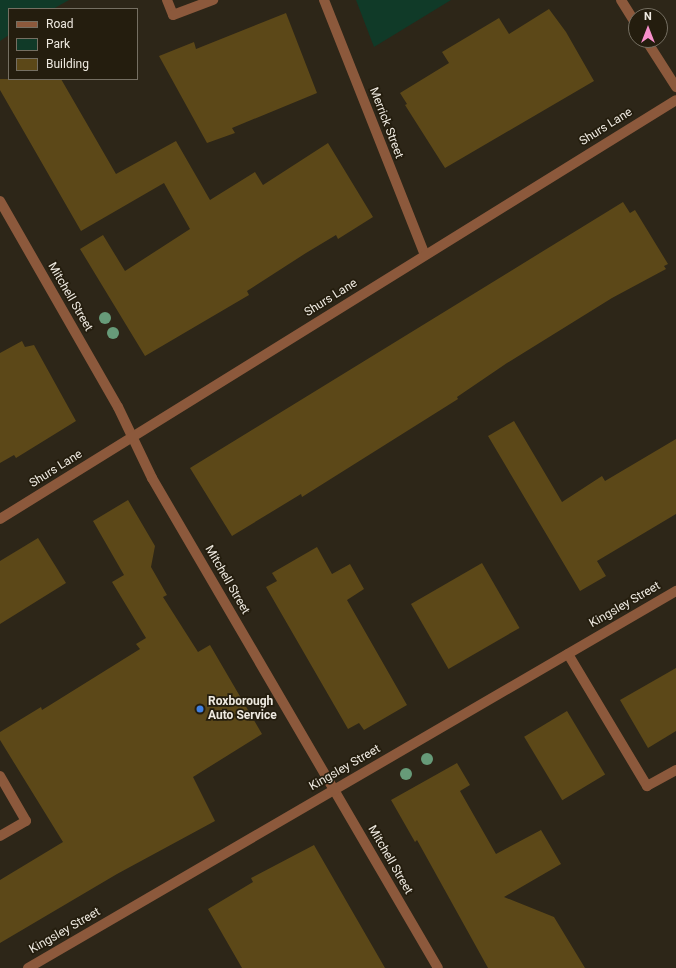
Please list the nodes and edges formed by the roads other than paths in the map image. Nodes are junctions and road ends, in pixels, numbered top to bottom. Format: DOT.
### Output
graph roads {
  1 [pos="167,0"];
  2 [pos="213,0"];
  3 [pos="324,0"];
  4 [pos="621,0"];
  5 [pos="628,11"];
  6 [pos="651,48"];
  7 [pos="676,87"];
  8 [pos="676,100"];
  9 [pos="0,201"];
  10 [pos="425,255"];
  11 [pos="132,437"];
  12 [pos="0,519"];
  13 [pos="676,591"];
  14 [pos="568,654"];
  15 [pos="676,770"];
  16 [pos="0,776"];
  17 [pos="334,790"];
  18 [pos="0,836"];
  19 [pos="28,968"];
  20 [pos="438,968"];
  1 -- 2 [label="street"];
  3 -- 10 [label="street, Merrick Street"];
  4 -- 5 [label="street"];
  6 -- 7 [label="street"];
  8 -- 10 [label="street, Shurs Lane"];
  9 -- 11 [label="street, Mitchell Street"];
  10 -- 11 [label="street, Shurs Lane"];
  11 -- 12 [label="street, Shurs Lane"];
  11 -- 17 [label="street, Mitchell Street"];
  13 -- 14 [label="street, Kingsley Street"];
  14 -- 15 [label="street"];
  14 -- 17 [label="street, Kingsley Street"];
  16 -- 18 [label="street"];
  17 -- 19 [label="street, Kingsley Street"];
  17 -- 20 [label="street, Mitchell Street"];
}
